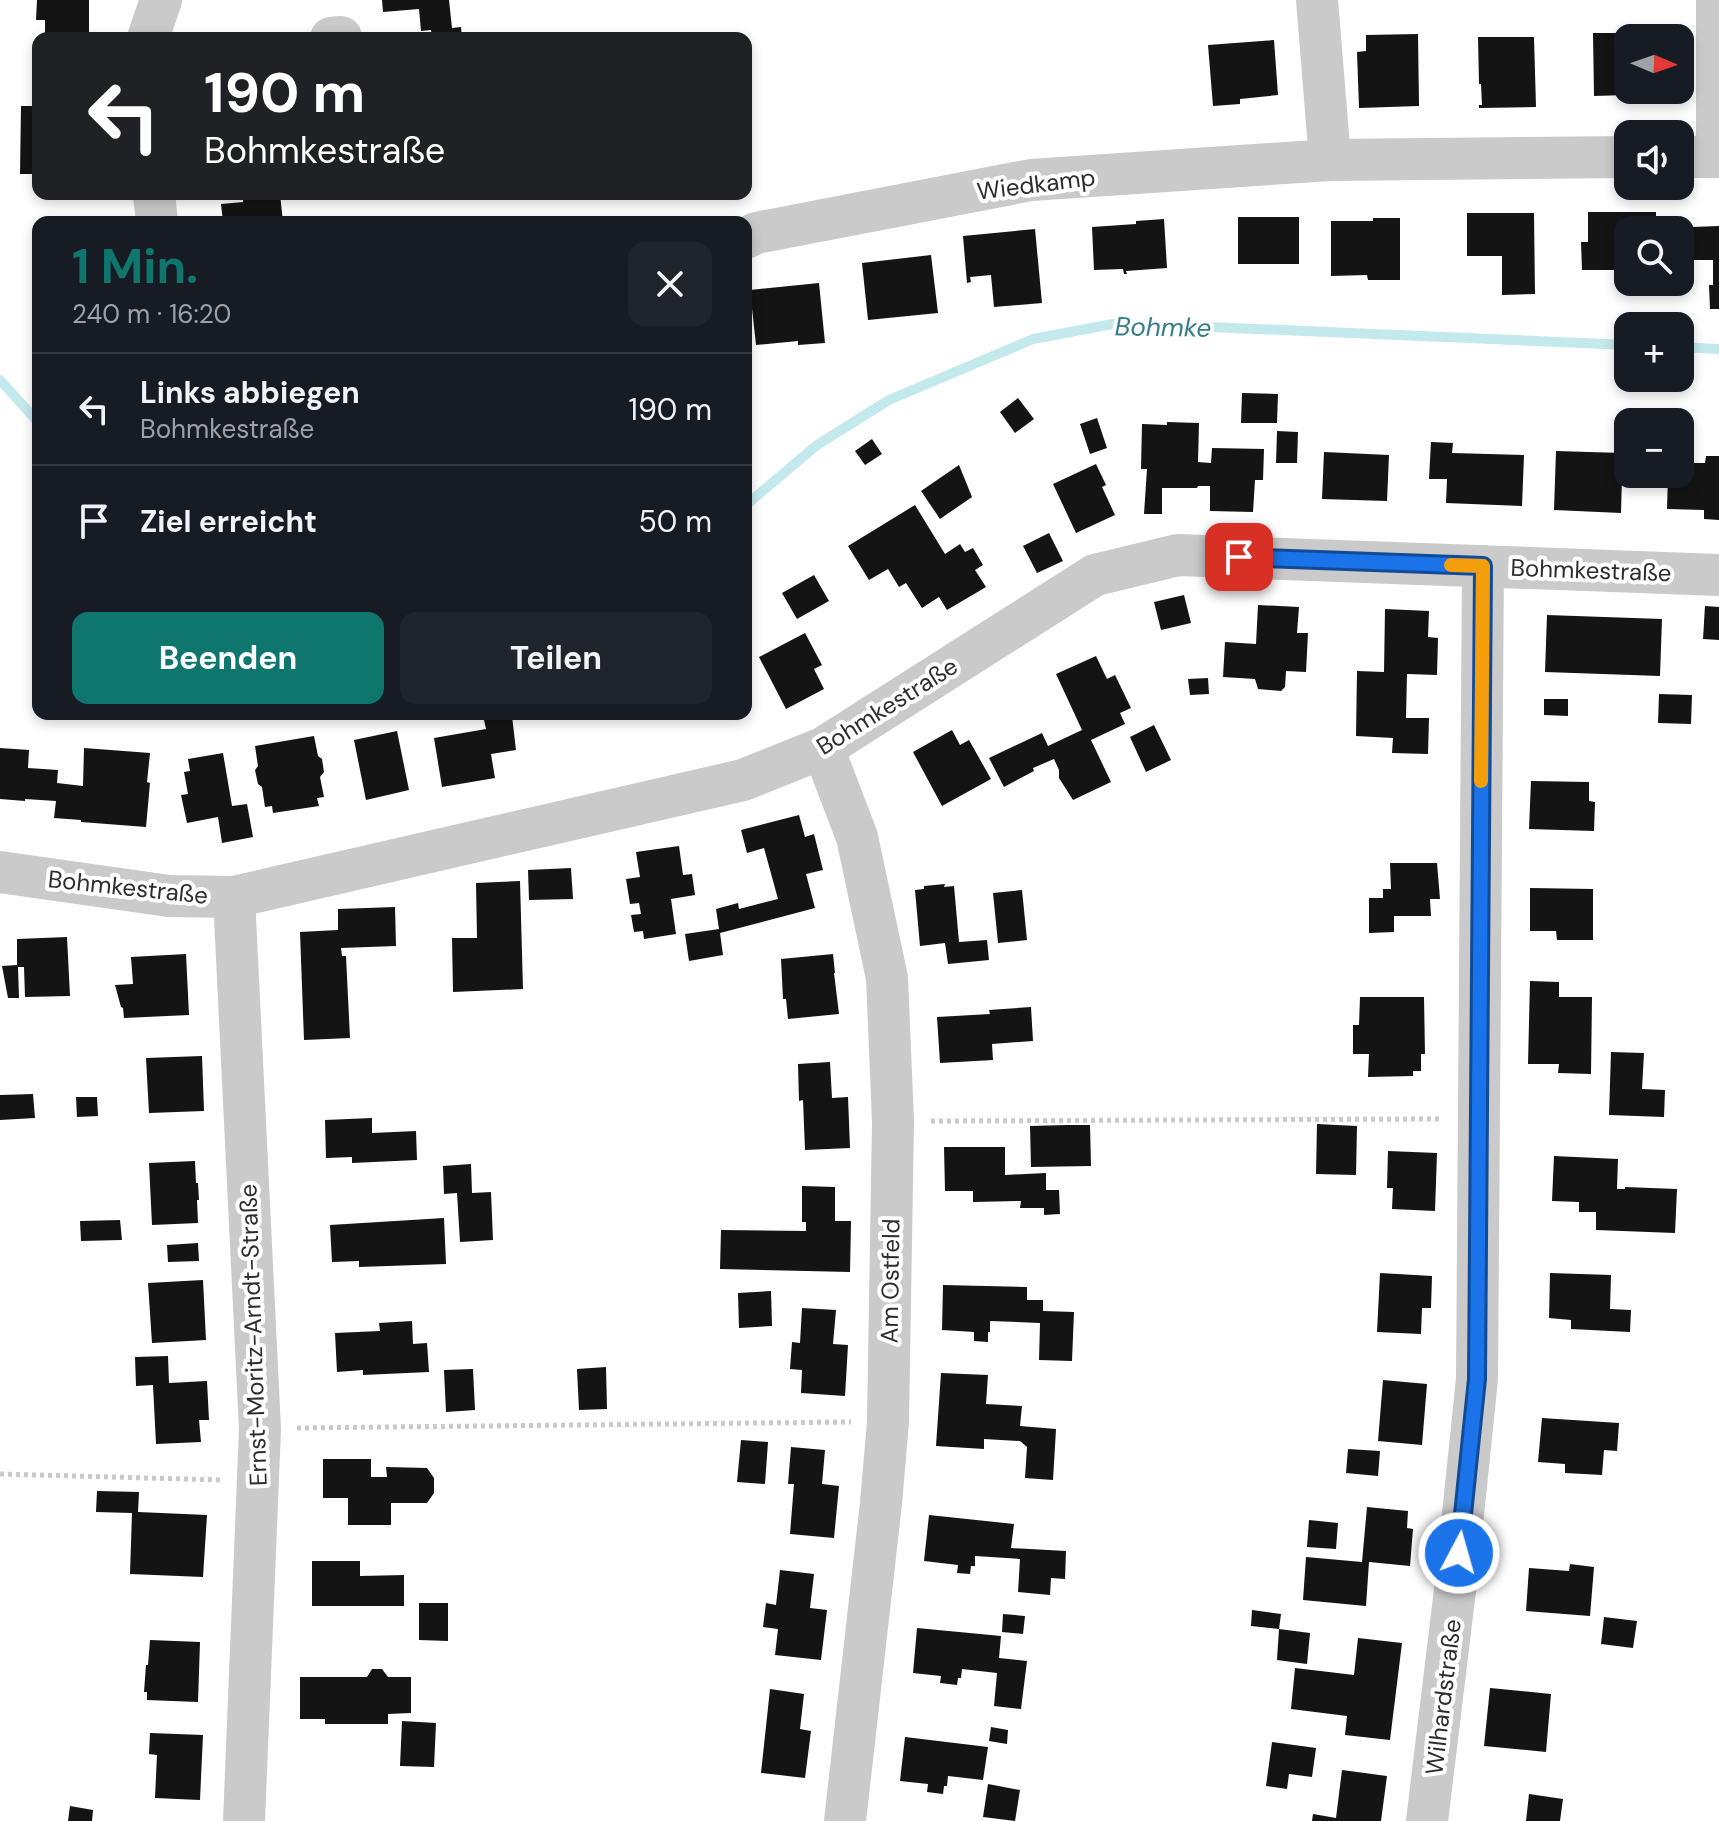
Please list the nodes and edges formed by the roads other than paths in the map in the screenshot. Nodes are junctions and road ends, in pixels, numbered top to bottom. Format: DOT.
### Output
graph roads {
  1 [pos="161,0"];
  2 [pos="1317,0"];
  3 [pos="1717,0"];
  4 [pos="150,32"];
  5 [pos="1614,157"];
  6 [pos="1694,157"];
  7 [pos="1330,160"];
  8 [pos="752,235"];
  9 [pos="1483,566"];
  10 [pos="1719,575"];
  11 [pos="823,748"];
  12 [pos="0,872"];
  13 [pos="234,897"];
  14 [pos="244,1821"];
  15 [pos="845,1821"];
  16 [pos="1427,1821"];
  1 -- 4 [label="street"];
  2 -- 7 [label="street"];
  3 -- 6 [label="street"];
  5 -- 7 [label="street, Wiedkamp"];
  7 -- 8 [label="street, Wiedkamp"];
  9 -- 10 [label="street, Bohmkestraße"];
  9 -- 11 [label="street, Bohmkestraße"];
  9 -- 16 [label="street, Wilhardstraße"];
  11 -- 13 [label="street, Bohmkestraße"];
  11 -- 15 [label="street, Am Ostfeld"];
  12 -- 13 [label="street, Bohmkestraße"];
  13 -- 14 [label="street, Ernst-Moritz-Arndt-Straße"];
}
